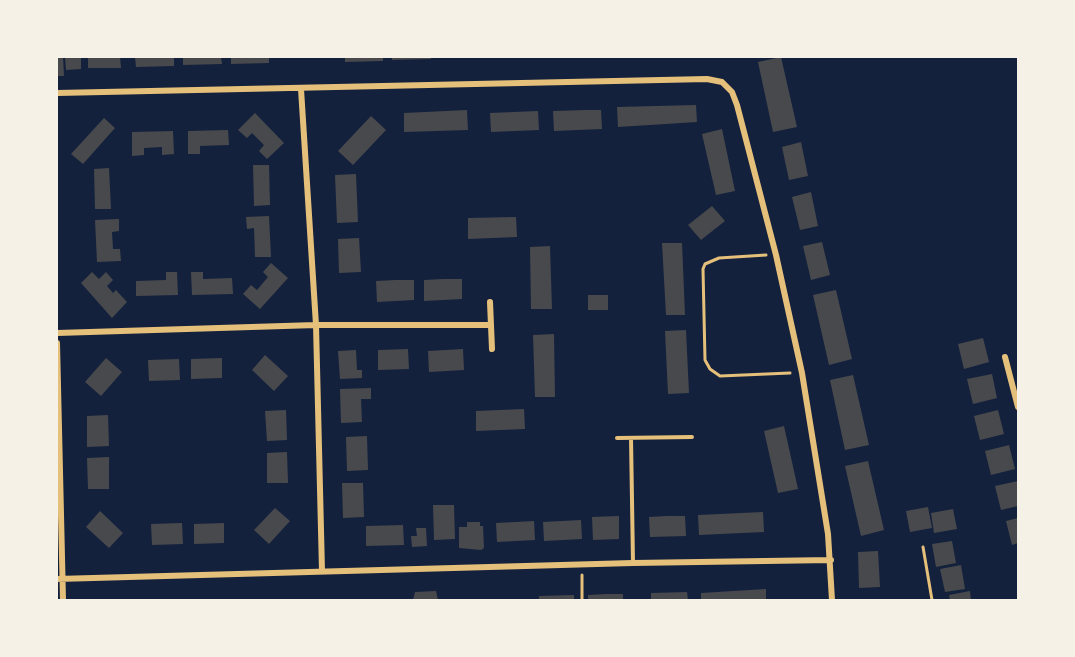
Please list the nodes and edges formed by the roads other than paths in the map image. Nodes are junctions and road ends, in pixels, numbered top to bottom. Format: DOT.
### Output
graph roads {
  1 [pos="300,89"];
  2 [pos="57,93"];
  3 [pos="490,302"];
  4 [pos="316,325"];
  5 [pos="491,325"];
  6 [pos="57,333"];
  7 [pos="57,343"];
  8 [pos="492,349"];
  9 [pos="1005,357"];
  10 [pos="1016,394"];
  11 [pos="1018,407"];
  12 [pos="692,437"];
  13 [pos="616,438"];
  14 [pos="631,438"];
  15 [pos="831,561"];
  16 [pos="633,563"];
  17 [pos="322,571"];
  18 [pos="60,579"];
  19 [pos="63,600"];
  20 [pos="832,600"];
  1 -- 2 [label="street"];
  1 -- 4 [label="street"];
  1 -- 15 [label="street"];
  3 -- 5 [label="street"];
  4 -- 5 [label="street"];
  4 -- 6 [label="street"];
  4 -- 17 [label="street"];
  5 -- 8 [label="street"];
  7 -- 18 [label="street"];
  9 -- 10 [label="street"];
  10 -- 11 [label="street"];
  12 -- 14 [label="lane"];
  13 -- 14 [label="lane"];
  14 -- 16 [label="lane"];
  15 -- 16 [label="street"];
  15 -- 20 [label="street"];
  16 -- 17 [label="street"];
  17 -- 18 [label="street"];
  18 -- 19 [label="street"];
}
